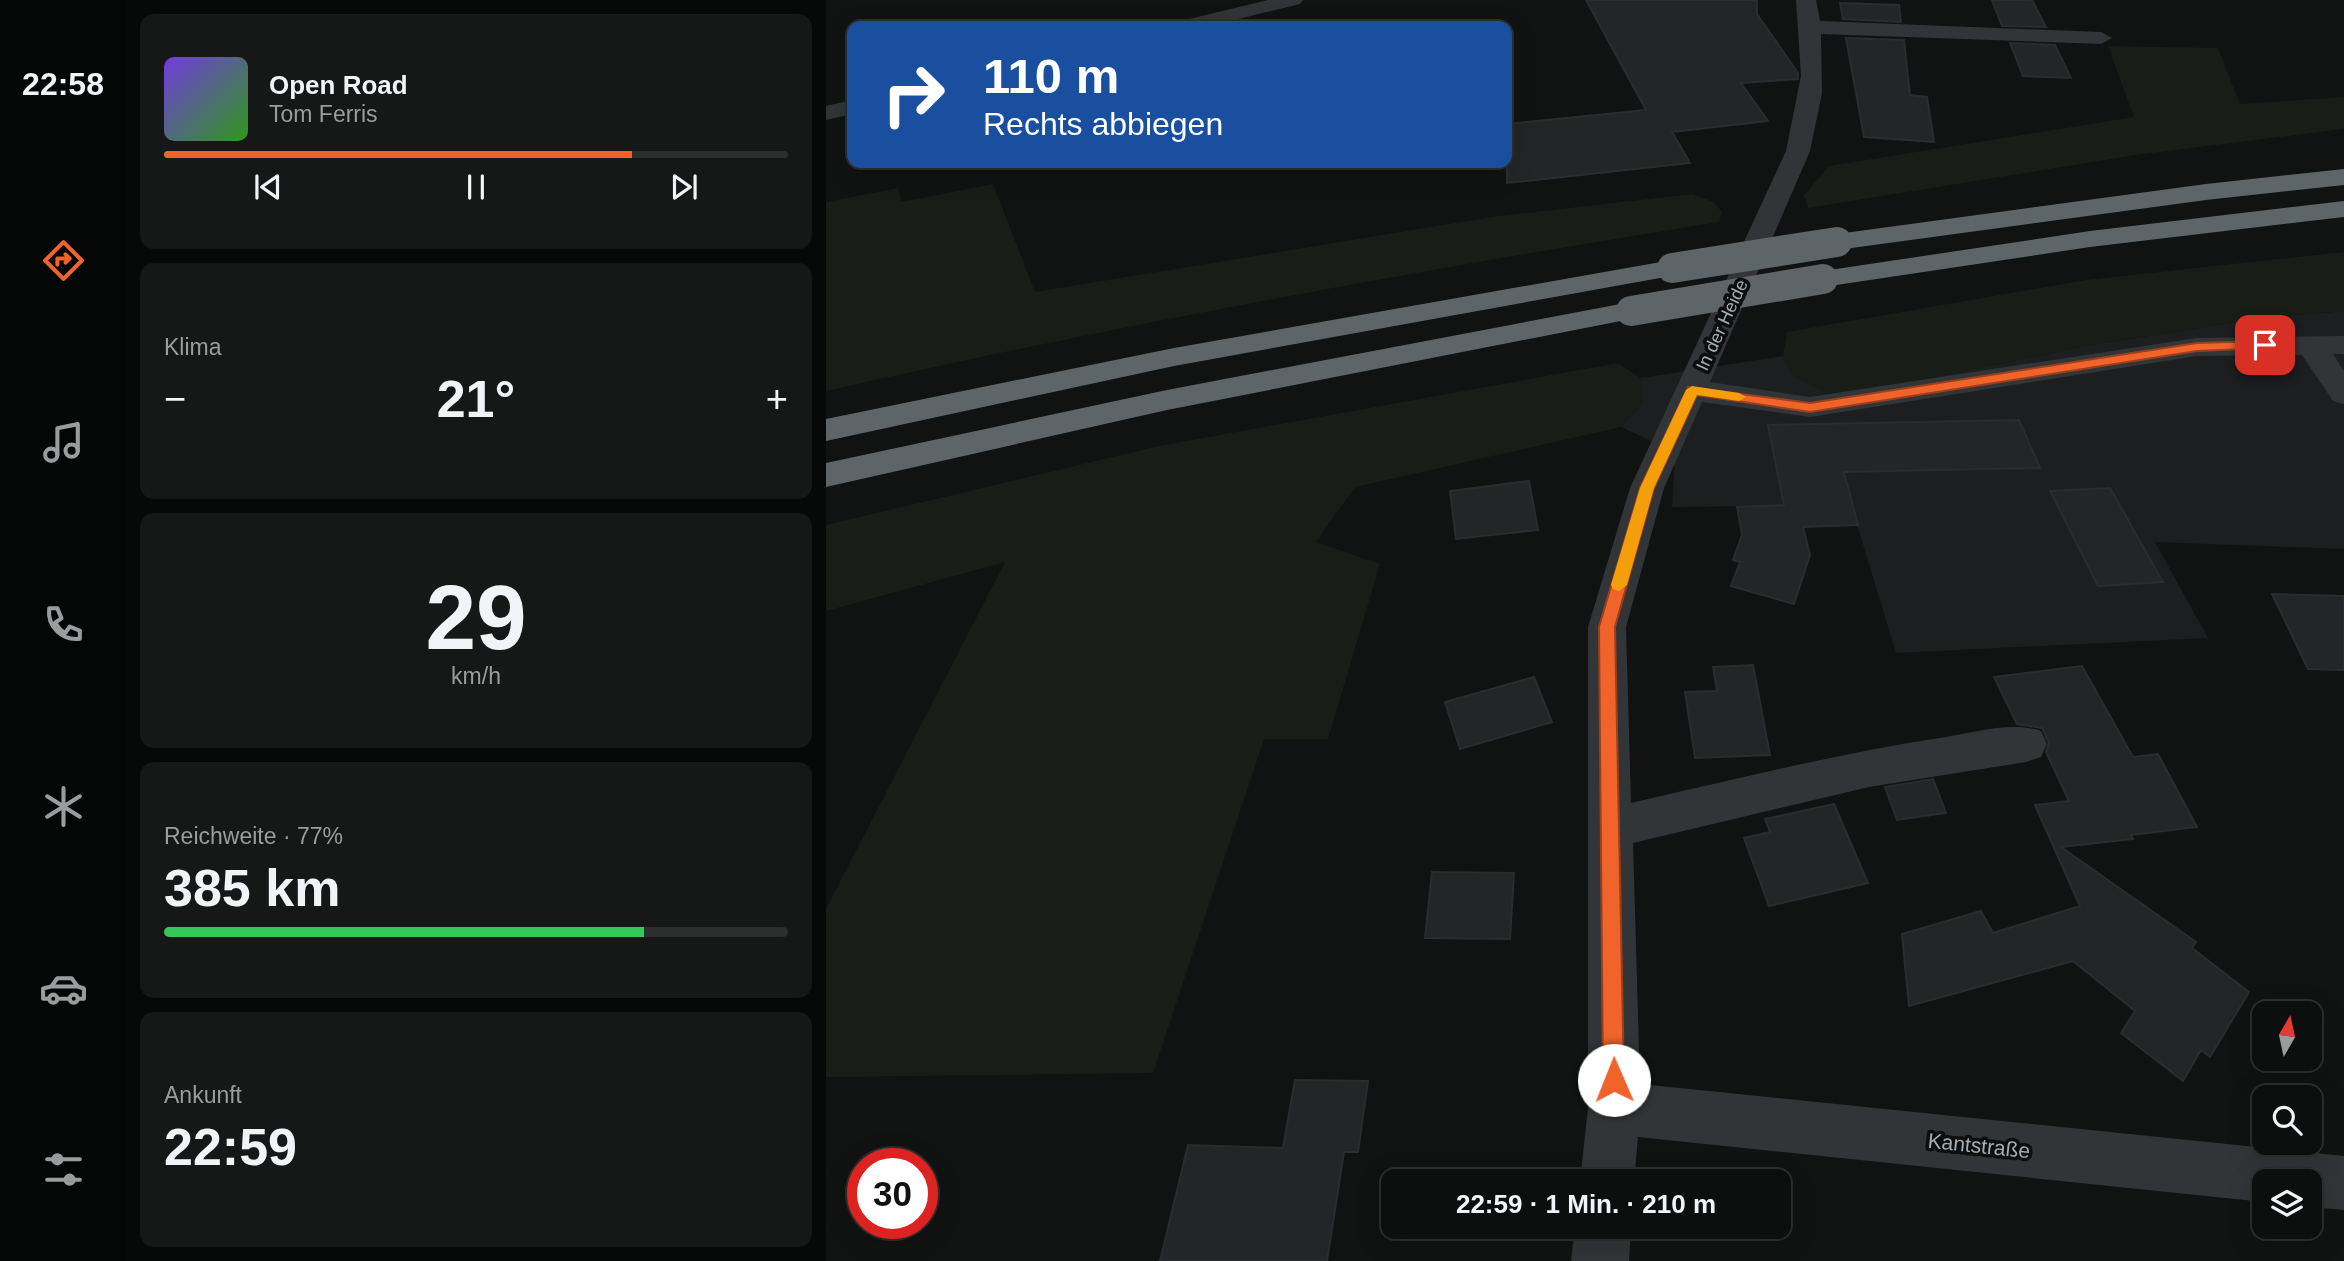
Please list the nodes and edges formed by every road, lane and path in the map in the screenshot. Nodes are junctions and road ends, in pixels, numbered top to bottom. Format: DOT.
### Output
graph roads {
  1 [pos="1293,0"];
  2 [pos="1809,14"];
  3 [pos="1205,21"];
  4 [pos="2101,38"];
  5 [pos="847,108"];
  6 [pos="826,113"];
  7 [pos="2344,177"];
  8 [pos="2344,209"];
  9 [pos="2310,344"];
  10 [pos="2344,345"];
  11 [pos="1692,390"];
  12 [pos="2344,394"];
  13 [pos="826,430"];
  14 [pos="826,475"];
  15 [pos="2026,744"];
  16 [pos="1610,828"];
  17 [pos="1614,1108"];
  18 [pos="1608,1169"];
  19 [pos="2344,1184"];
  20 [pos="1602,1239"];
  21 [pos="1600,1261"];
  1 -- 3 [label="street"];
  2 -- 4 [label="street, In der Heide"];
  2 -- 11 [label="street, In der Heide"];
  5 -- 6 [label="street"];
  7 -- 13 [label="highway, bridge"];
  8 -- 14 [label="highway, bridge"];
  9 -- 10 [label="street"];
  9 -- 11 [label="street"];
  9 -- 12 [label="street"];
  11 -- 16 [label="street, In der Heide"];
  15 -- 16 [label="street"];
  16 -- 17 [label="street, In der Heide"];
  17 -- 18 [label="street, In der Heide"];
  17 -- 19 [label="street, Kantstraße"];
  20 -- 21 [label="street"];
}
